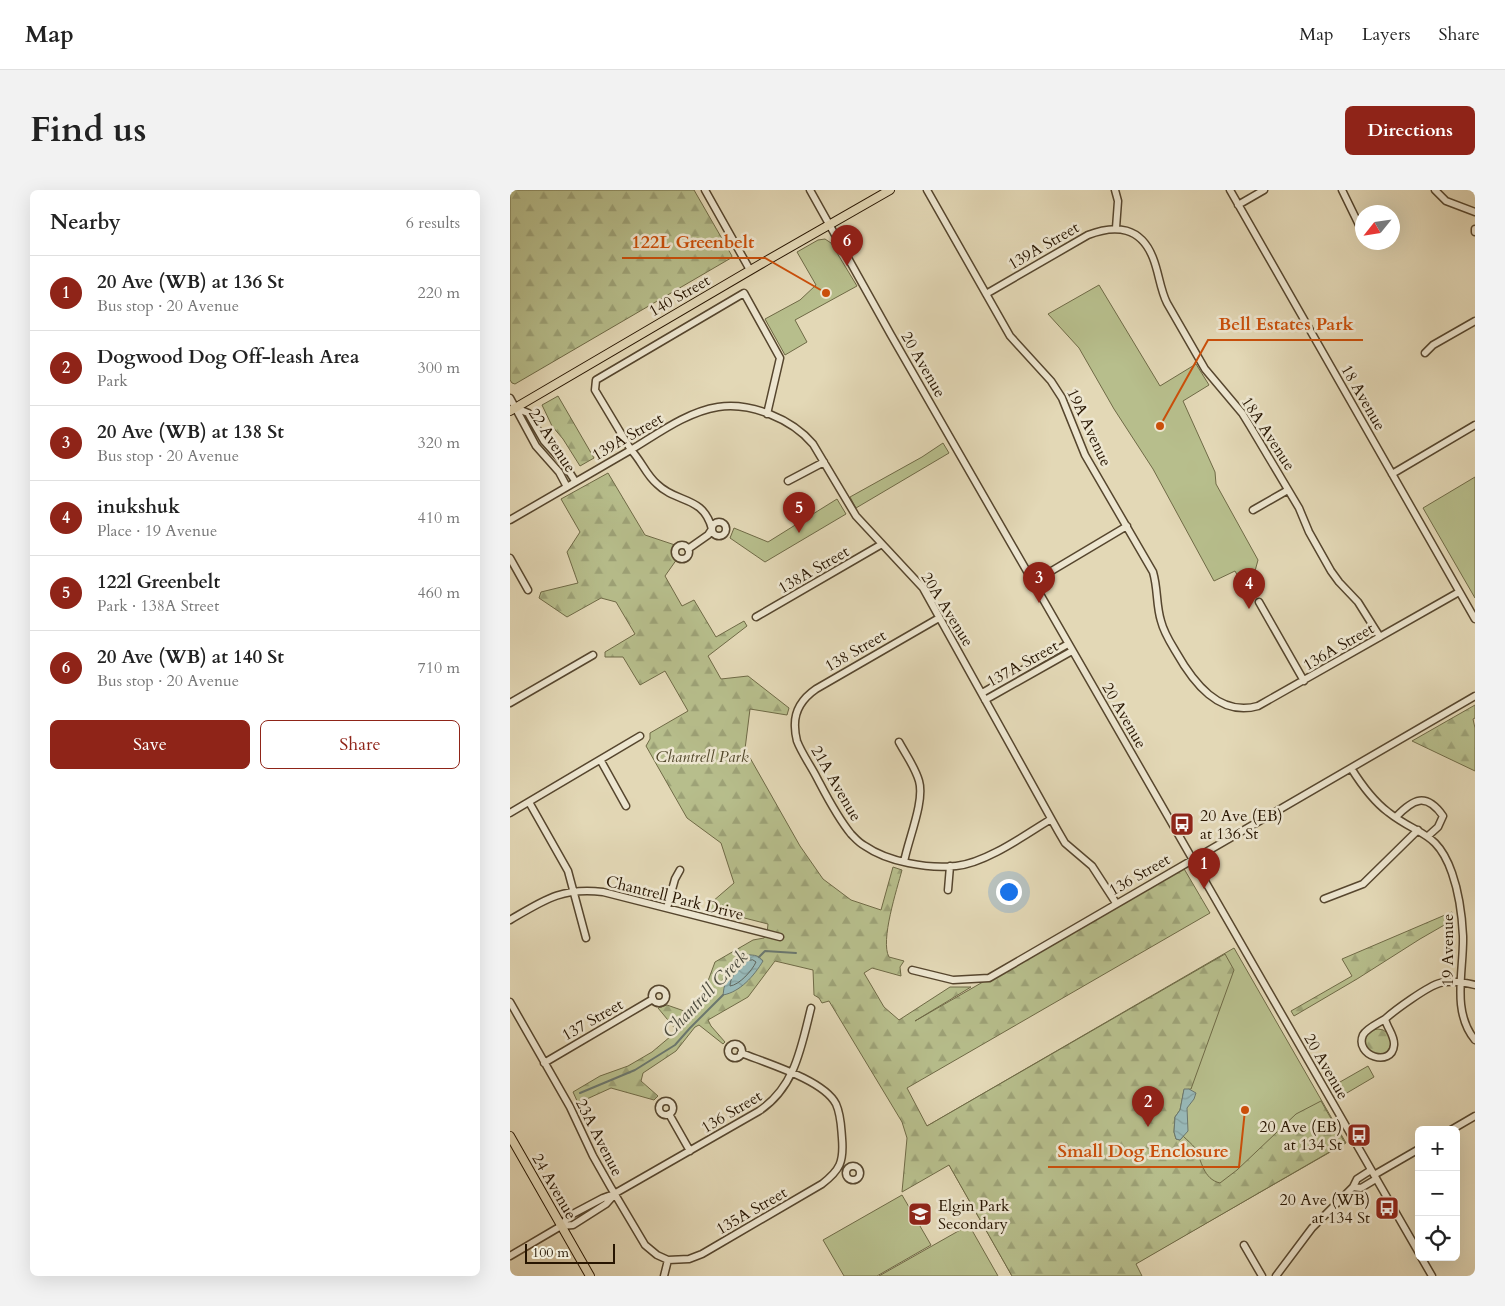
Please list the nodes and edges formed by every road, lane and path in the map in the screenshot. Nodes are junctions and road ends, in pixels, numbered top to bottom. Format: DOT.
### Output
graph roads {
  1 [pos="705,190"];
  2 [pos="810,190"];
  3 [pos="890,190"];
  4 [pos="926,190"];
  5 [pos="1115,190"];
  6 [pos="1230,190"];
  7 [pos="1264,190"];
  8 [pos="1342,190"];
  9 [pos="1435,190"];
  10 [pos="1238,204"];
  11 [pos="1475,212"];
  12 [pos="1355,217"];
  13 [pos="829,225"];
  14 [pos="1116,228"];
  15 [pos="750,270"];
  16 [pos="986,294"];
  17 [pos="1475,321"];
  18 [pos="1425,352"];
  19 [pos="510,398"];
  20 [pos="513,409"];
  21 [pos="766,414"];
  22 [pos="1475,425"];
  23 [pos="544,441"];
  24 [pos="536,446"];
  25 [pos="631,450"];
  26 [pos="824,462"];
  27 [pos="1392,474"];
  28 [pos="788,481"];
  29 [pos="576,482"];
  30 [pos="567,487"];
  31 [pos="1288,490"];
  32 [pos="1253,510"];
  33 [pos="510,520"];
  34 [pos="1127,526"];
  35 [pos="882,544"];
  36 [pos="688,550"];
  37 [pos="510,558"];
  38 [pos="1032,582"];
  39 [pos="528,590"];
  40 [pos="1459,592"];
  41 [pos="1259,602"];
  42 [pos="756,617"];
  43 [pos="939,618"];
  44 [pos="1475,619"];
  45 [pos="1380,637"];
  46 [pos="1068,644"];
  47 [pos="1072,651"];
  48 [pos="593,655"];
  49 [pos="1018,673"];
  50 [pos="1022,680"];
  51 [pos="1304,681"];
  52 [pos="1475,696"];
  53 [pos="984,697"];
  54 [pos="510,703"];
  55 [pos="1226,706"];
  56 [pos="796,716"];
  57 [pos="640,736"];
  58 [pos="899,742"];
  59 [pos="601,761"];
  60 [pos="1351,768"];
  61 [pos="530,802"];
  62 [pos="626,806"];
  63 [pos="510,814"];
  64 [pos="1396,817"];
  65 [pos="1051,819"];
  66 [pos="1418,830"];
  67 [pos="1428,836"];
  68 [pos="1192,860"];
  69 [pos="904,862"];
  70 [pos="950,866"];
  71 [pos="680,870"];
  72 [pos="573,890"];
  73 [pos="948,890"];
  74 [pos="1324,899"];
  75 [pos="1116,903"];
  76 [pos="668,908"];
  77 [pos="510,920"];
  78 [pos="780,937"];
  79 [pos="586,938"];
  80 [pos="912,970"];
  81 [pos="1461,982"];
  82 [pos="1475,985"];
  83 [pos="653,999"];
  84 [pos="510,1002"];
  85 [pos="811,1008"];
  86 [pos="1385,1019"];
  87 [pos="1475,1040"];
  88 [pos="742,1053"];
  89 [pos="544,1063"];
  90 [pos="792,1073"];
  91 [pos="669,1114"];
  92 [pos="1475,1116"];
  93 [pos="1458,1126"];
  94 [pos="510,1136"];
  95 [pos="690,1151"];
  96 [pos="1415,1151"];
  97 [pos="840,1168"];
  98 [pos="847,1171"];
  99 [pos="1374,1175"];
  100 [pos="1353,1187"];
  101 [pos="614,1194"];
  102 [pos="561,1226"];
  103 [pos="1244,1245"];
  104 [pos="1415,1246"];
  105 [pos="510,1256"];
  106 [pos="668,1260"];
  107 [pos="1423,1261"];
  108 [pos="590,1276"];
  109 [pos="664,1276"];
  110 [pos="1262,1276"];
  111 [pos="1276,1276"];
  112 [pos="1432,1276"];
  1 -- 15 [label="street"];
  2 -- 13 [label="street, 20 Avenue"];
  3 -- 13 [label="main road, 140 Street"];
  4 -- 16 [label="street, 19A Avenue"];
  5 -- 14 [label="street"];
  6 -- 10 [label="street, 18 Avenue"];
  7 -- 10 [label="street"];
  8 -- 12 [label="street"];
  9 -- 11 [label="street"];
  10 -- 27 [label="street, 18 Avenue"];
  13 -- 15 [label="main road, 140 Street"];
  13 -- 38 [label="street, 20 Avenue"];
  14 -- 16 [label="street, 139A Street"];
  14 -- 31 [label="street, 18A Avenue"];
  15 -- 20 [label="main road, 140 Street"];
  16 -- 34 [label="street, 19A Avenue"];
  17 -- 18 [label="street"];
  19 -- 20 [label="street, 22 Avenue"];
  20 -- 23 [label="street, 22 Avenue"];
  20 -- 24 [label="street, 22 Avenue"];
  21 -- 25 [label="street, 139A Street"];
  21 -- 25 [label="street"];
  21 -- 26 [label="street, 20A Avenue"];
  22 -- 27 [label="street"];
  23 -- 24 [label="street"];
  23 -- 29 [label="street, 22 Avenue"];
  24 -- 30 [label="street, 22 Avenue"];
  25 -- 29 [label="street, 139A Street"];
  25 -- 36 [label="street"];
  26 -- 28 [label="street"];
  26 -- 35 [label="street, 20A Avenue"];
  27 -- 40 [label="street, 18 Avenue"];
  29 -- 30 [label="street, 139A Street"];
  30 -- 33 [label="street, 139A Street"];
  31 -- 32 [label="street"];
  31 -- 45 [label="street, 18A Avenue"];
  34 -- 38 [label="street"];
  34 -- 55 [label="street, 19A Avenue"];
  35 -- 42 [label="street, 138A Street"];
  35 -- 43 [label="street, 20A Avenue"];
  37 -- 39 [label="street"];
  38 -- 46 [label="street, 20 Avenue"];
  40 -- 44 [label="street, 18 Avenue"];
  40 -- 45 [label="street, 136A Street"];
  41 -- 51 [label="street"];
  43 -- 53 [label="street, 20A Avenue"];
  43 -- 56 [label="street, 138 Street"];
  45 -- 51 [label="street, 136A Street"];
  46 -- 47 [label="street, 20 Avenue"];
  46 -- 49 [label="street, 137A Street"];
  47 -- 50 [label="street, 137A Street"];
  47 -- 68 [label="street, 20 Avenue"];
  48 -- 54 [label="street"];
  49 -- 50 [label="street"];
  49 -- 53 [label="street, 137A Street"];
  50 -- 53 [label="street, 137A Street"];
  51 -- 55 [label="street, 136A Street"];
  52 -- 60 [label="street, 136 Street"];
  53 -- 65 [label="street, 20A Avenue"];
  56 -- 69 [label="street, 21A Avenue"];
  57 -- 59 [label="street"];
  58 -- 69 [label="street"];
  59 -- 61 [label="street"];
  59 -- 62 [label="street"];
  60 -- 64 [label="street, 19 Avenue"];
  60 -- 68 [label="street, 136 Street"];
  61 -- 63 [label="street"];
  61 -- 72 [label="street"];
  64 -- 66 [label="street, 19 Avenue"];
  64 -- 67 [label="street"];
  65 -- 70 [label="street"];
  65 -- 75 [label="street, 20A Avenue"];
  66 -- 67 [label="street, 19 Avenue"];
  66 -- 74 [label="street"];
  67 -- 81 [label="street, 19 Avenue"];
  68 -- 75 [label="street, 136 Street"];
  68 -- 99 [label="street, 20 Avenue"];
  69 -- 70 [label="street"];
  70 -- 73 [label="street"];
  71 -- 76 [label="street"];
  72 -- 76 [label="street, Chantrell Park Drive"];
  72 -- 77 [label="street, Chantrell Park Drive"];
  72 -- 79 [label="street"];
  75 -- 80 [label="street, 136 Street"];
  76 -- 78 [label="street, Chantrell Park Drive"];
  81 -- 82 [label="street"];
  81 -- 86 [label="street"];
  81 -- 87 [label="street, 19 Avenue"];
  83 -- 89 [label="street, 137 Street"];
  84 -- 89 [label="street, 23A Avenue"];
  85 -- 90 [label="street, 136 Street"];
  86 -- 86 [label="street"];
  88 -- 90 [label="street"];
  89 -- 101 [label="street, 23A Avenue"];
  90 -- 95 [label="street, 136 Street"];
  90 -- 97 [label="street"];
  91 -- 95 [label="street"];
  92 -- 93 [label="street"];
  94 -- 102 [label="main road, 24 Avenue"];
  95 -- 101 [label="street, 136 Street"];
  96 -- 99 [label="street"];
  97 -- 98 [label="street"];
  97 -- 106 [label="street, 135A Street"];
  99 -- 100 [label="street"];
  99 -- 100 [label="street"];
  99 -- 104 [label="street, 20 Avenue"];
  100 -- 111 [label="street"];
  101 -- 102 [label="street, 136 Street"];
  101 -- 106 [label="street, 23A Avenue"];
  102 -- 105 [label="street, 136 Street"];
  102 -- 108 [label="main road, 24 Avenue"];
  103 -- 110 [label="street"];
  106 -- 109 [label="street"];
  107 -- 112 [label="street"];
}
